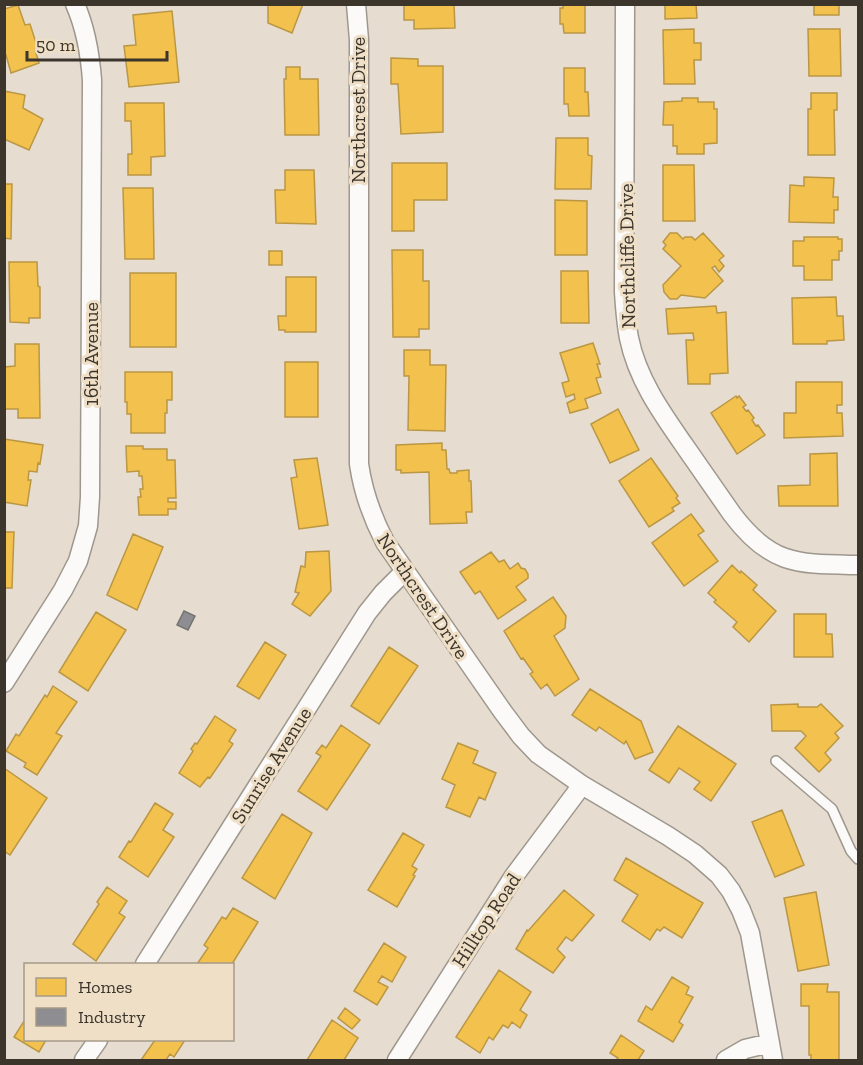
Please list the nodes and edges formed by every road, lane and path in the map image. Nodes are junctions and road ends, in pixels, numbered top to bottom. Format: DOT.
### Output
graph roads {
  1 [pos="75,4"];
  2 [pos="356,4"];
  3 [pos="625,4"];
  4 [pos="858,565"];
  5 [pos="405,571"];
  6 [pos="4,683"];
  7 [pos="776,760"];
  8 [pos="582,785"];
  9 [pos="858,859"];
  10 [pos="146,963"];
  11 [pos="97,1041"];
  12 [pos="771,1052"];
  13 [pos="84,1060"];
  14 [pos="397,1060"];
  15 [pos="726,1060"];
  1 -- 6 [label="street, 16th Avenue"];
  2 -- 5 [label="street, Northcrest Drive"];
  3 -- 4 [label="street, Northcliffe Drive"];
  5 -- 8 [label="street, Northcrest Drive"];
  5 -- 10 [label="street, Sunrise Avenue"];
  7 -- 9 [label="lane"];
  8 -- 12 [label="street, Northcrest Drive"];
  8 -- 14 [label="street, Hilltop Road"];
  11 -- 13 [label="street"];
  12 -- 15 [label="street"];
}
